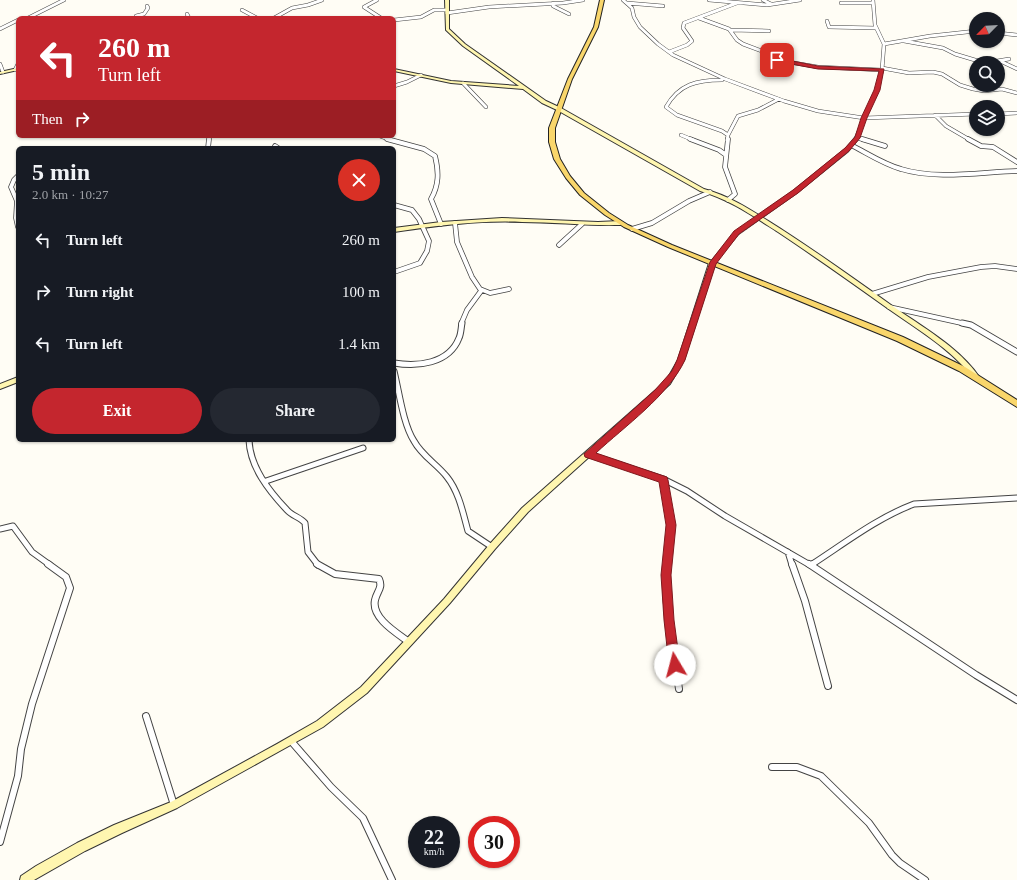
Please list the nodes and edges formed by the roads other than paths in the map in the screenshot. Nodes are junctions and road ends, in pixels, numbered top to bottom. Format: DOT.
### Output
graph roads {
  1 [pos="64,0"];
  2 [pos="322,0"];
  3 [pos="377,0"];
  4 [pos="448,0"];
  5 [pos="583,0"];
  6 [pos="602,0"];
  7 [pos="623,0"];
  8 [pos="709,0"];
  9 [pos="763,0"];
  10 [pos="800,0"];
  11 [pos="737,2"];
  12 [pos="873,2"];
  13 [pos="552,3"];
  14 [pos="626,3"];
  15 [pos="841,3"];
  16 [pos="546,4"];
  17 [pos="771,5"];
  18 [pos="147,6"];
  19 [pos="663,6"];
  20 [pos="548,8"];
  21 [pos="242,10"];
  22 [pos="447,12"];
  23 [pos="569,14"];
  24 [pos="32,16"];
  25 [pos="136,16"];
  26 [pos="253,16"];
  27 [pos="278,16"];
  28 [pos="378,16"];
  29 [pos="699,18"];
  30 [pos="396,20"];
  31 [pos="16,21"];
  32 [pos="827,21"];
  33 [pos="876,28"];
  34 [pos="0,29"];
  35 [pos="730,30"];
  36 [pos="769,32"];
  37 [pos="969,32"];
  38 [pos="1005,34"];
  39 [pos="1017,35"];
  40 [pos="904,41"];
  41 [pos="884,44"];
  42 [pos="669,52"];
  43 [pos="969,58"];
  44 [pos="1009,59"];
  45 [pos="777,60"];
  46 [pos="1005,60"];
  47 [pos="0,64"];
  48 [pos="1005,64"];
  49 [pos="16,69"];
  50 [pos="882,69"];
  51 [pos="1017,69"];
  52 [pos="396,70"];
  53 [pos="762,70"];
  54 [pos="1,72"];
  55 [pos="421,75"];
  56 [pos="725,80"];
  57 [pos="463,83"];
  58 [pos="396,85"];
  59 [pos="523,88"];
  60 [pos="1017,93"];
  61 [pos="779,99"];
  62 [pos="486,107"];
  63 [pos="559,109"];
  64 [pos="1017,113"];
  65 [pos="969,114"];
  66 [pos="1005,114"];
  67 [pos="935,115"];
  68 [pos="864,118"];
  69 [pos="681,135"];
  70 [pos="728,135"];
  71 [pos="384,138"];
  72 [pos="857,138"];
  73 [pos="851,145"];
  74 [pos="885,146"];
  75 [pos="726,155"];
  76 [pos="1017,162"];
  77 [pos="1017,171"];
  78 [pos="16,178"];
  79 [pos="710,192"];
  80 [pos="16,198"];
  81 [pos="728,200"];
  82 [pos="396,205"];
  83 [pos="16,209"];
  84 [pos="759,216"];
  85 [pos="16,221"];
  86 [pos="455,223"];
  87 [pos="620,223"];
  88 [pos="441,224"];
  89 [pos="582,224"];
  90 [pos="422,227"];
  91 [pos="632,229"];
  92 [pos="396,230"];
  93 [pos="559,245"];
  94 [pos="712,263"];
  95 [pos="1017,269"];
  96 [pos="396,271"];
  97 [pos="509,289"];
  98 [pos="481,291"];
  99 [pos="872,294"];
  100 [pos="889,307"];
  101 [pos="1017,352"];
  102 [pos="396,363"];
  103 [pos="977,378"];
  104 [pos="396,379"];
  105 [pos="16,380"];
  106 [pos="0,386"];
  107 [pos="1017,404"];
  108 [pos="249,442"];
  109 [pos="363,448"];
  110 [pos="588,454"];
  111 [pos="663,480"];
  112 [pos="266,481"];
  113 [pos="1017,498"];
  114 [pos="0,529"];
  115 [pos="492,547"];
  116 [pos="788,552"];
  117 [pos="812,564"];
  118 [pos="409,642"];
  119 [pos="828,686"];
  120 [pos="679,689"];
  121 [pos="1017,700"];
  122 [pos="146,716"];
  123 [pos="291,741"];
  124 [pos="772,767"];
  125 [pos="174,805"];
  126 [pos="0,842"];
  127 [pos="25,880"];
  128 [pos="392,880"];
  129 [pos="925,880"];
  1 -- 24 [label="street"];
  2 -- 27 [label="street"];
  3 -- 28 [label="street"];
  4 -- 22 [label="street"];
  5 -- 13 [label="street"];
  6 -- 63 [label="main road"];
  7 -- 14 [label="street"];
  8 -- 11 [label="street"];
  9 -- 17 [label="street"];
  10 -- 17 [label="street"];
  11 -- 17 [label="street"];
  11 -- 29 [label="street"];
  12 -- 15 [label="street"];
  12 -- 33 [label="street"];
  13 -- 16 [label="street"];
  13 -- 23 [label="street"];
  14 -- 19 [label="street"];
  14 -- 42 [label="street"];
  16 -- 20 [label="street"];
  16 -- 22 [label="street"];
  18 -- 25 [label="street"];
  21 -- 26 [label="street"];
  22 -- 30 [label="street"];
  22 -- 59 [label="street"];
  29 -- 35 [label="street"];
  29 -- 42 [label="street"];
  31 -- 34 [label="street"];
  32 -- 33 [label="street"];
  33 -- 41 [label="street"];
  35 -- 36 [label="street"];
  35 -- 45 [label="street"];
  37 -- 40 [label="street"];
  38 -- 39 [label="street"];
  40 -- 41 [label="street"];
  40 -- 43 [label="street"];
  41 -- 50 [label="street"];
  42 -- 56 [label="street"];
  44 -- 46 [label="street"];
  45 -- 50 [label="street"];
  45 -- 53 [label="street"];
  47 -- 54 [label="street"];
  48 -- 51 [label="street"];
  49 -- 54 [label="street"];
  50 -- 60 [label="street"];
  50 -- 68 [label="street"];
  52 -- 55 [label="street"];
  55 -- 57 [label="street"];
  55 -- 58 [label="street"];
  56 -- 61 [label="street"];
  56 -- 70 [label="street"];
  57 -- 59 [label="street"];
  57 -- 62 [label="street"];
  59 -- 63 [label="street"];
  61 -- 68 [label="street"];
  61 -- 70 [label="street"];
  63 -- 79 [label="street"];
  63 -- 87 [label="main road"];
  64 -- 66 [label="street"];
  65 -- 67 [label="street"];
  67 -- 68 [label="street"];
  67 -- 76 [label="street"];
  68 -- 72 [label="street"];
  69 -- 75 [label="street"];
  70 -- 75 [label="street"];
  71 -- 88 [label="street"];
  72 -- 73 [label="street"];
  72 -- 74 [label="street"];
  73 -- 77 [label="street"];
  73 -- 84 [label="street"];
  75 -- 81 [label="street"];
  78 -- 80 [label="street"];
  79 -- 81 [label="street"];
  79 -- 91 [label="street"];
  81 -- 84 [label="street"];
  82 -- 90 [label="street"];
  83 -- 85 [label="street"];
  84 -- 94 [label="street"];
  84 -- 99 [label="street"];
  86 -- 88 [label="street"];
  86 -- 89 [label="street"];
  86 -- 98 [label="street"];
  87 -- 89 [label="street"];
  87 -- 91 [label="main road"];
  88 -- 90 [label="street"];
  89 -- 93 [label="street"];
  90 -- 92 [label="street"];
  90 -- 96 [label="street"];
  91 -- 94 [label="main road"];
  94 -- 103 [label="main road"];
  94 -- 110 [label="street"];
  95 -- 99 [label="street"];
  97 -- 98 [label="street"];
  98 -- 102 [label="street"];
  99 -- 100 [label="street"];
  100 -- 101 [label="street"];
  100 -- 103 [label="street"];
  103 -- 107 [label="main road"];
  104 -- 115 [label="street"];
  105 -- 106 [label="street"];
  108 -- 112 [label="street"];
  109 -- 112 [label="street"];
  110 -- 111 [label="street"];
  110 -- 115 [label="street"];
  111 -- 116 [label="street"];
  111 -- 120 [label="street"];
  112 -- 118 [label="street"];
  113 -- 117 [label="street"];
  114 -- 126 [label="street"];
  115 -- 118 [label="street"];
  116 -- 117 [label="street"];
  116 -- 119 [label="street"];
  117 -- 121 [label="street"];
  118 -- 123 [label="street"];
  122 -- 125 [label="street"];
  123 -- 125 [label="street"];
  123 -- 128 [label="street"];
  124 -- 129 [label="street"];
  125 -- 127 [label="street"];
}
